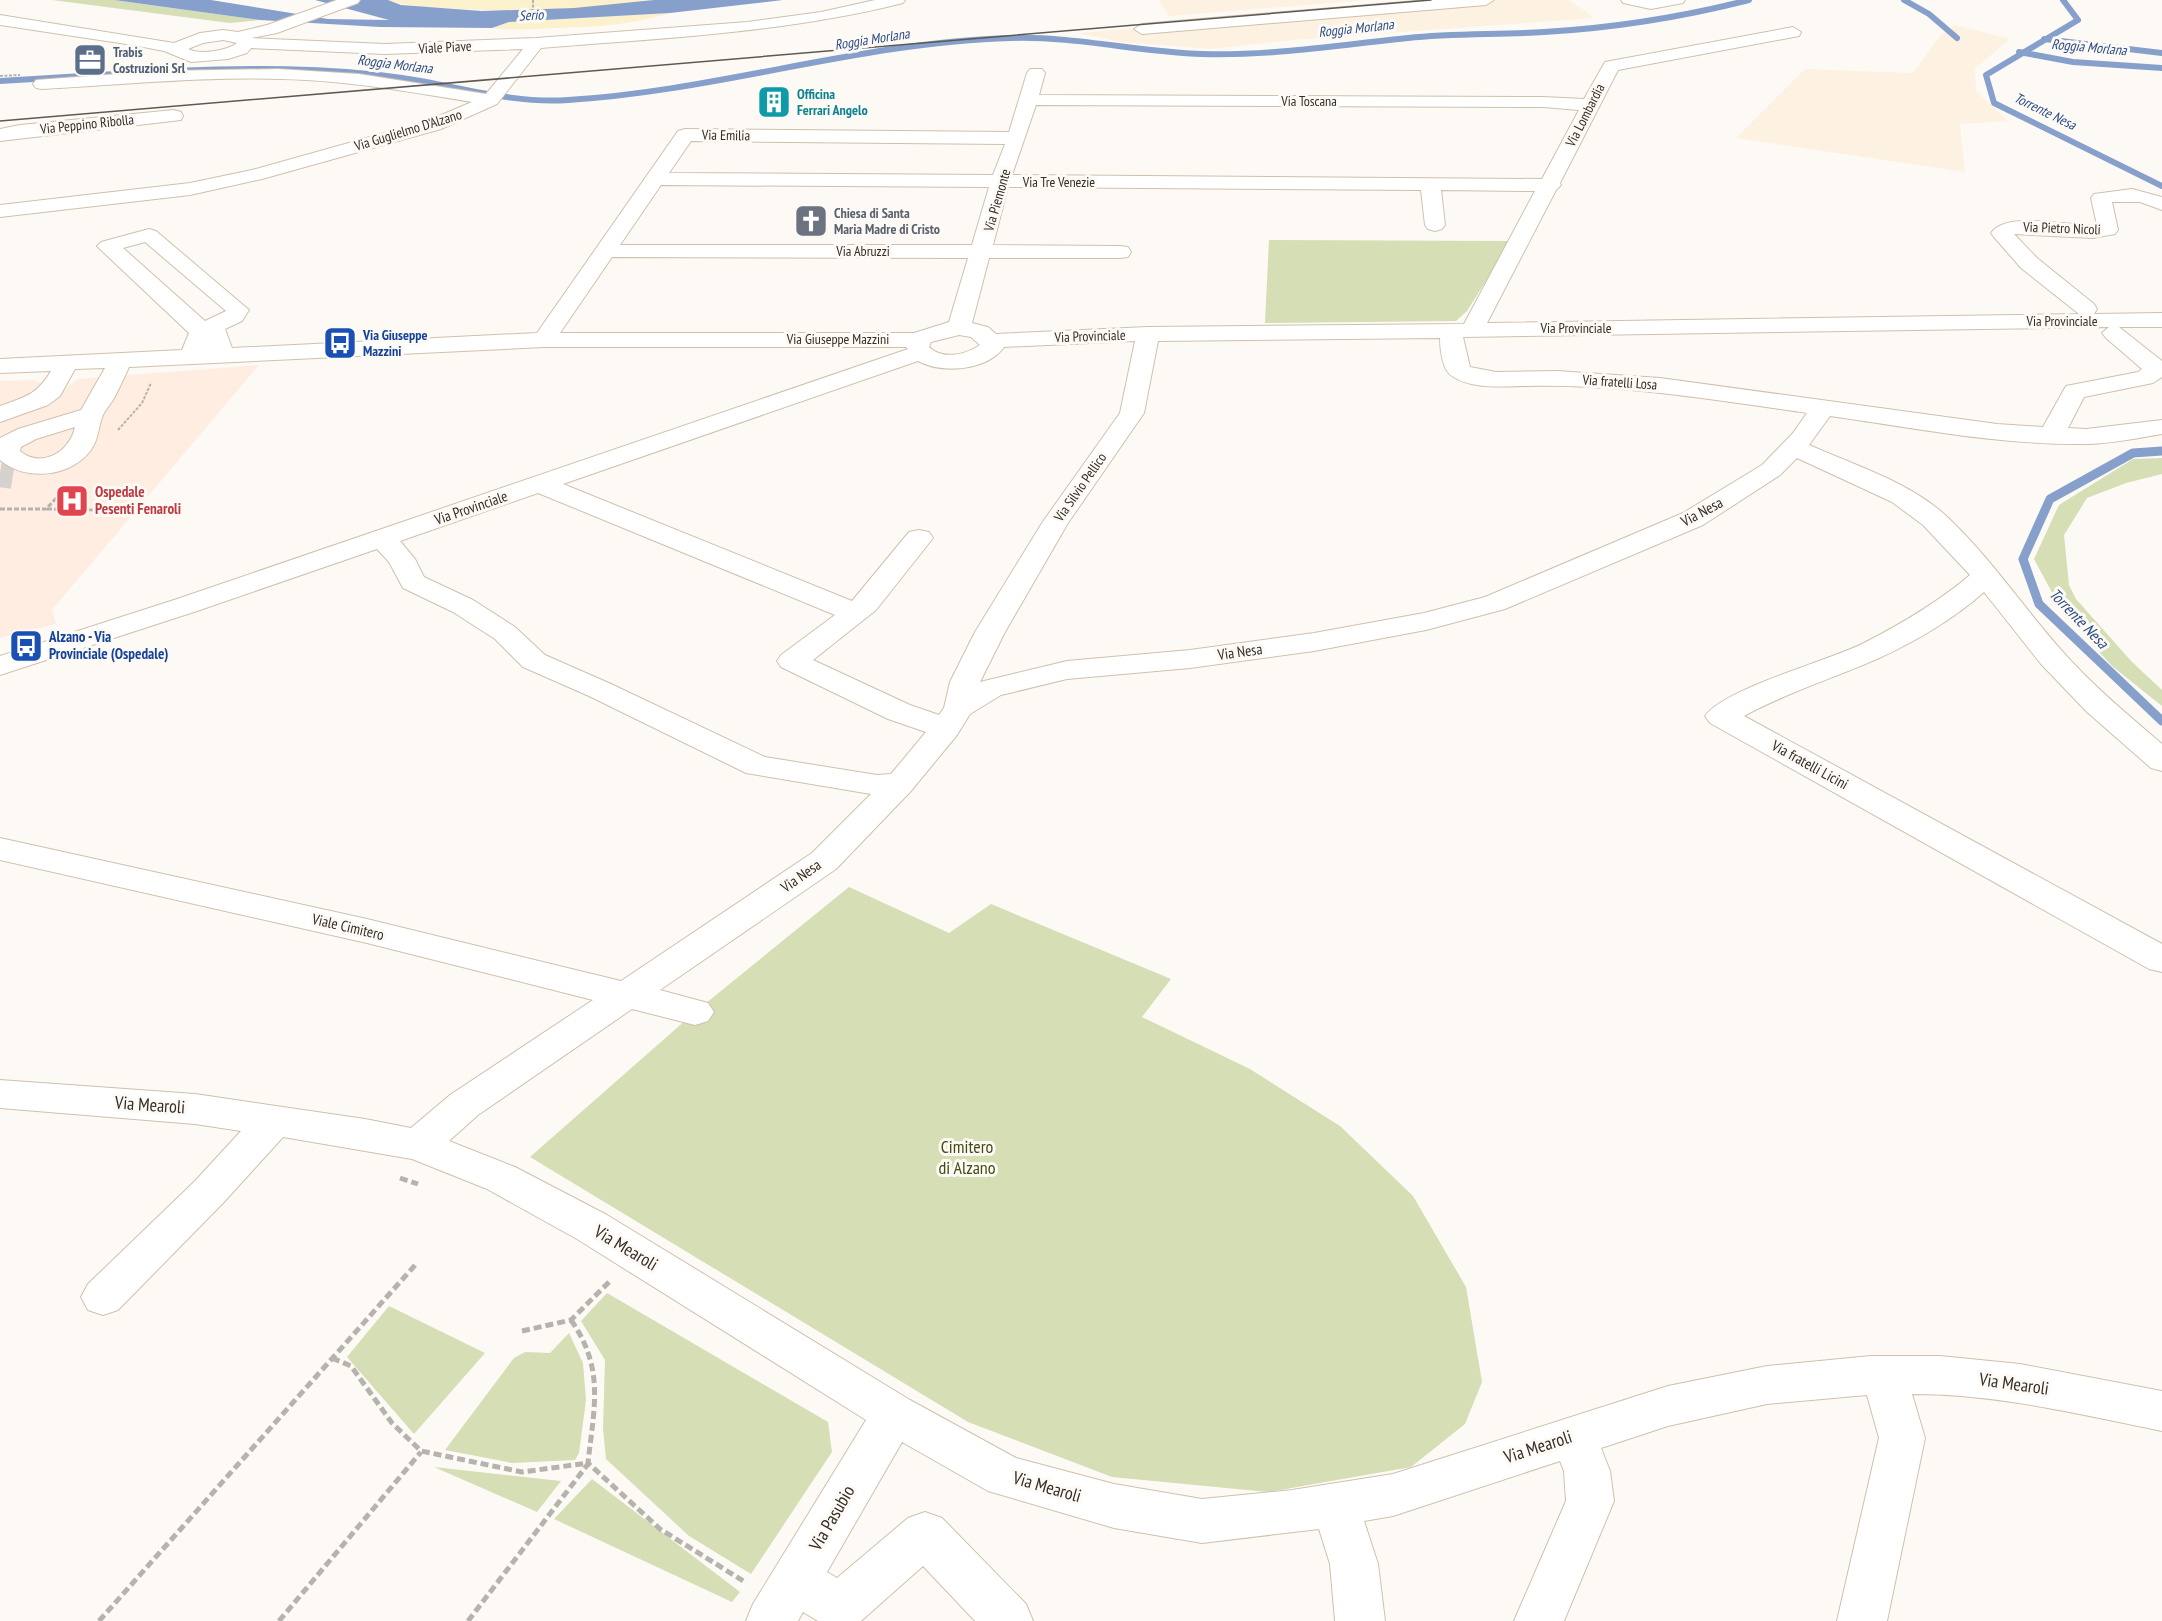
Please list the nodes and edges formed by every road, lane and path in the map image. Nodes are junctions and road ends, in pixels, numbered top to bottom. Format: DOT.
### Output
graph roads {
  1 [pos="352,0"];
  2 [pos="533,0"];
  3 [pos="897,0"];
  4 [pos="1486,0"];
  5 [pos="1629,0"];
  6 [pos="1677,0"];
  7 [pos="0,20"];
  8 [pos="534,22"];
  9 [pos="1143,29"];
  10 [pos="1793,32"];
  11 [pos="251,38"];
  12 [pos="195,39"];
  13 [pos="133,40"];
  14 [pos="536,43"];
  15 [pos="319,48"];
  16 [pos="177,50"];
  17 [pos="1036,73"];
  18 [pos="42,84"];
  19 [pos="495,96"];
  20 [pos="1028,99"];
  21 [pos="1589,105"];
  22 [pos="174,116"];
  23 [pos="0,135"];
  24 [pos="1017,138"];
  25 [pos="653,179"];
  26 [pos="1000,182"];
  27 [pos="1430,184"];
  28 [pos="1551,185"];
  29 [pos="2162,204"];
  30 [pos="0,211"];
  31 [pos="1435,225"];
  32 [pos="983,250"];
  33 [pos="605,251"];
  34 [pos="1120,252"];
  35 [pos="2085,309"];
  36 [pos="2162,320"];
  37 [pos="217,322"];
  38 [pos="195,324"];
  39 [pos="959,328"];
  40 [pos="1462,329"];
  41 [pos="2114,333"];
  42 [pos="1148,334"];
  43 [pos="544,340"];
  44 [pos="991,341"];
  45 [pos="920,346"];
  46 [pos="223,355"];
  47 [pos="190,356"];
  48 [pos="122,360"];
  49 [pos="67,363"];
  50 [pos="0,366"];
  51 [pos="1824,407"];
  52 [pos="0,415"];
  53 [pos="90,415"];
  54 [pos="2162,427"];
  55 [pos="2051,436"];
  56 [pos="5,445"];
  57 [pos="1793,447"];
  58 [pos="43,468"];
  59 [pos="13,475"];
  60 [pos="539,484"];
  61 [pos="46,509"];
  62 [pos="95,510"];
  63 [pos="382,538"];
  64 [pos="919,538"];
  65 [pos="1986,576"];
  66 [pos="856,613"];
  67 [pos="990,632"];
  68 [pos="7,668"];
  69 [pos="1007,683"];
  70 [pos="952,718"];
  71 [pos="2162,761"];
  72 [pos="900,784"];
  73 [pos="0,849"];
  74 [pos="2162,960"];
  75 [pos="627,996"];
  76 [pos="695,1012"];
  77 [pos="0,1094"];
  78 [pos="274,1120"];
  79 [pos="412,1169"];
  80 [pos="416,1264"];
  81 [pos="615,1276"];
  82 [pos="103,1297"];
  83 [pos="571,1320"];
  84 [pos="522,1331"];
  85 [pos="332,1358"];
  86 [pos="1884,1376"];
  87 [pos="2162,1411"];
  88 [pos="894,1414"];
  89 [pos="1574,1436"];
  90 [pos="422,1451"];
  91 [pos="588,1463"];
  92 [pos="1335,1504"];
  93 [pos="783,1601"];
  94 [pos="842,1614"];
  95 [pos="99,1621"];
  96 [pos="279,1621"];
  97 [pos="468,1621"];
  98 [pos="1008,1621"];
  99 [pos="1360,1621"];
  100 [pos="1539,1621"];
  101 [pos="1862,1621"];
  1 -- 11 [label="street"];
  2 -- 8 [label="path"];
  3 -- 14 [label="street"];
  4 -- 9 [label="street"];
  5 -- 6 [label="street"];
  7 -- 13 [label="street"];
  10 -- 21 [label="street, Via Lombardia"];
  11 -- 12 [label="street"];
  11 -- 15 [label="street, Viale Piave"];
  11 -- 15 [label="street, Viale Piave"];
  11 -- 16 [label="street"];
  12 -- 13 [label="street"];
  12 -- 16 [label="street"];
  13 -- 16 [label="street"];
  14 -- 15 [label="street, Viale Piave"];
  14 -- 19 [label="street, Via Guglielmo D'Alzano"];
  17 -- 20 [label="street, Via Piemonte"];
  18 -- 19 [label="street"];
  19 -- 30 [label="street, Via Guglielmo D'Alzano"];
  20 -- 21 [label="street, Via Toscana"];
  20 -- 24 [label="street, Via Piemonte"];
  21 -- 28 [label="street, Via Lombardia"];
  22 -- 23 [label="street, Via Peppino Ribolla"];
  24 -- 25 [label="street, Via Emilia"];
  24 -- 26 [label="street, Via Piemonte"];
  25 -- 26 [label="street, Via Tre Venezie"];
  25 -- 33 [label="street, Via Emilia"];
  26 -- 27 [label="street, Via Tre Venezie"];
  26 -- 32 [label="street, Via Piemonte"];
  27 -- 28 [label="street, Via Tre Venezie"];
  27 -- 31 [label="street"];
  28 -- 40 [label="street, Via Lombardia"];
  29 -- 35 [label="street, Via Pietro Nicoli"];
  32 -- 33 [label="street, Via Abruzzi"];
  32 -- 34 [label="street, Via Abruzzi"];
  32 -- 39 [label="street, Via Piemonte"];
  33 -- 43 [label="street, Via Emilia"];
  36 -- 40 [label="street, Via Provinciale"];
  37 -- 38 [label="street"];
  37 -- 38 [label="street"];
  37 -- 46 [label="street"];
  38 -- 47 [label="street"];
  39 -- 44 [label="street"];
  39 -- 45 [label="street, Via Provinciale"];
  40 -- 42 [label="street, Via Provinciale"];
  40 -- 51 [label="street, Via fratelli Losa"];
  41 -- 55 [label="street"];
  42 -- 44 [label="street, Via Provinciale"];
  42 -- 67 [label="street, Via Silvio Pellico"];
  43 -- 45 [label="street, Via Giuseppe Mazzini"];
  43 -- 46 [label="street, Via Giuseppe Mazzini"];
  44 -- 45 [label="street"];
  45 -- 60 [label="street, Via Provinciale"];
  46 -- 47 [label="street, Via Giuseppe Mazzini"];
  47 -- 48 [label="street, Via Giuseppe Mazzini"];
  48 -- 49 [label="street, Via Giuseppe Mazzini"];
  48 -- 53 [label="street"];
  49 -- 50 [label="street, Via Giuseppe Mazzini"];
  49 -- 52 [label="street"];
  51 -- 55 [label="street"];
  51 -- 57 [label="street, Via Nesa"];
  53 -- 56 [label="street"];
  53 -- 58 [label="street"];
  54 -- 55 [label="street"];
  56 -- 58 [label="street"];
  57 -- 65 [label="street"];
  57 -- 69 [label="street, Via Nesa"];
  58 -- 59 [label="street"];
  60 -- 63 [label="street, Via Provinciale"];
  60 -- 66 [label="street"];
  61 -- 62 [label="path"];
  63 -- 68 [label="street, Via Provinciale"];
  63 -- 72 [label="street"];
  64 -- 66 [label="street"];
  65 -- 71 [label="street"];
  65 -- 74 [label="street, Via fratelli Licini"];
  66 -- 70 [label="street"];
  67 -- 69 [label="street"];
  67 -- 70 [label="street, Via Silvio Pellico"];
  69 -- 70 [label="street, Via Nesa"];
  70 -- 72 [label="street, Via Nesa"];
  72 -- 75 [label="street, Via Nesa"];
  73 -- 75 [label="street, Viale Cimitero"];
  75 -- 76 [label="street, Viale Cimitero"];
  75 -- 79 [label="street, Via Nesa"];
  77 -- 78 [label="street, Via Mearoli"];
  78 -- 79 [label="street, Via Mearoli"];
  78 -- 82 [label="street"];
  79 -- 88 [label="street, Via Mearoli"];
  80 -- 85 [label="path"];
  81 -- 83 [label="path"];
  83 -- 84 [label="path"];
  83 -- 91 [label="path"];
  85 -- 90 [label="path"];
  85 -- 95 [label="path"];
  86 -- 87 [label="street, Via Mearoli"];
  86 -- 89 [label="street, Via Mearoli"];
  86 -- 101 [label="street"];
  88 -- 92 [label="street, Via Mearoli"];
  88 -- 93 [label="street, Via Pasubio"];
  89 -- 92 [label="street, Via Mearoli"];
  89 -- 100 [label="street"];
  90 -- 91 [label="path"];
  90 -- 96 [label="path"];
  91 -- 93 [label="path"];
  91 -- 97 [label="path"];
  92 -- 99 [label="street"];
  93 -- 94 [label="street"];
  94 -- 98 [label="street"];
}
